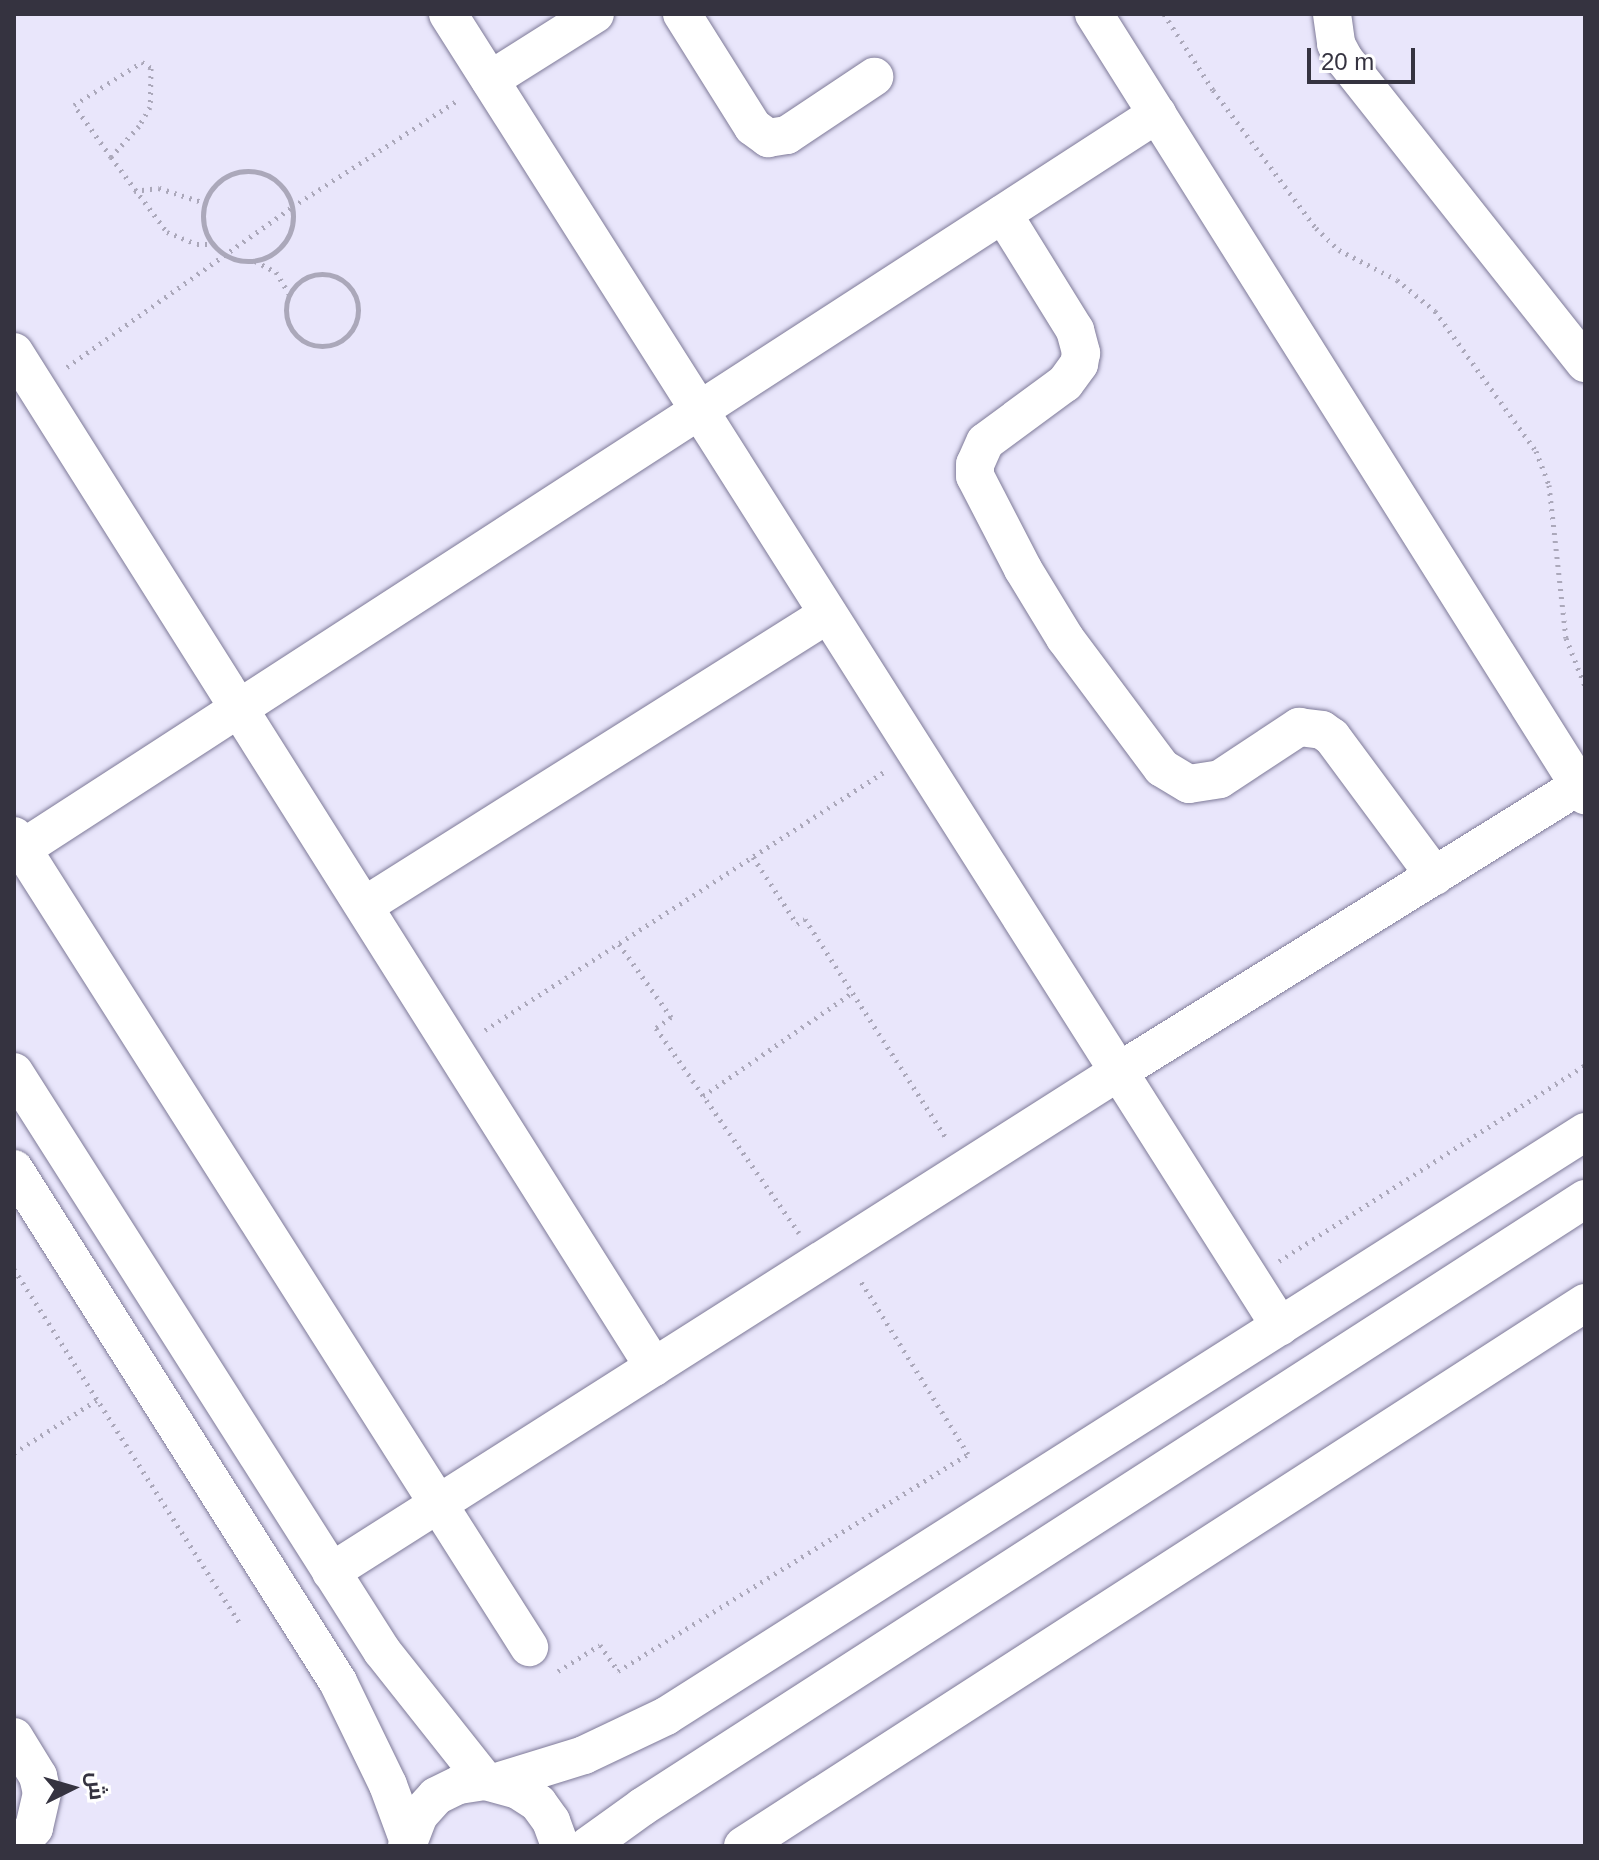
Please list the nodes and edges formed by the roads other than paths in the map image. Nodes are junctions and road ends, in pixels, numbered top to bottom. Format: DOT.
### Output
graph roads {
  1 [pos="448,14"];
  2 [pos="595,14"];
  3 [pos="682,14"];
  4 [pos="1094,14"];
  5 [pos="1332,14"];
  6 [pos="874,77"];
  7 [pos="490,80"];
  8 [pos="1157,114"];
  9 [pos="1003,214"];
  10 [pos="14,352"];
  11 [pos="1585,363"];
  12 [pos="699,410"];
  13 [pos="828,614"];
  14 [pos="239,708"];
  15 [pos="1583,788"];
  16 [pos="17,847"];
  17 [pos="1435,876"];
  18 [pos="364,906"];
  19 [pos="14,1072"];
  20 [pos="1118,1072"];
  21 [pos="1585,1132"];
  22 [pos="14,1169"];
  23 [pos="1585,1199"];
  24 [pos="1585,1303"];
  25 [pos="1280,1326"];
  26 [pos="654,1367"];
  27 [pos="438,1503"];
  28 [pos="331,1572"];
  29 [pos="529,1647"];
  30 [pos="14,1737"];
  31 [pos="491,1781"];
  32 [pos="408,1842"];
  33 [pos="17,1846"];
  34 [pos="560,1846"];
  35 [pos="588,1846"];
  36 [pos="743,1846"];
  1 -- 7 [label="street"];
  2 -- 7 [label="street"];
  3 -- 6 [label="street"];
  4 -- 8 [label="street"];
  5 -- 11 [label="street"];
  7 -- 12 [label="street"];
  8 -- 9 [label="street"];
  8 -- 15 [label="street"];
  9 -- 12 [label="street"];
  9 -- 17 [label="street"];
  10 -- 14 [label="street"];
  12 -- 13 [label="street"];
  12 -- 14 [label="street"];
  13 -- 18 [label="street"];
  13 -- 20 [label="street"];
  14 -- 16 [label="street"];
  14 -- 18 [label="street"];
  15 -- 17 [label="street"];
  16 -- 27 [label="street"];
  17 -- 20 [label="street"];
  18 -- 26 [label="street"];
  19 -- 28 [label="street"];
  20 -- 25 [label="street"];
  20 -- 26 [label="street"];
  21 -- 25 [label="street"];
  22 -- 32 [label="street"];
  23 -- 35 [label="street"];
  24 -- 36 [label="street"];
  25 -- 31 [label="street"];
  26 -- 27 [label="street"];
  27 -- 28 [label="street"];
  27 -- 29 [label="street"];
  28 -- 31 [label="street"];
  30 -- 33 [label="street"];
  31 -- 32 [label="street"];
  31 -- 34 [label="street"];
}
